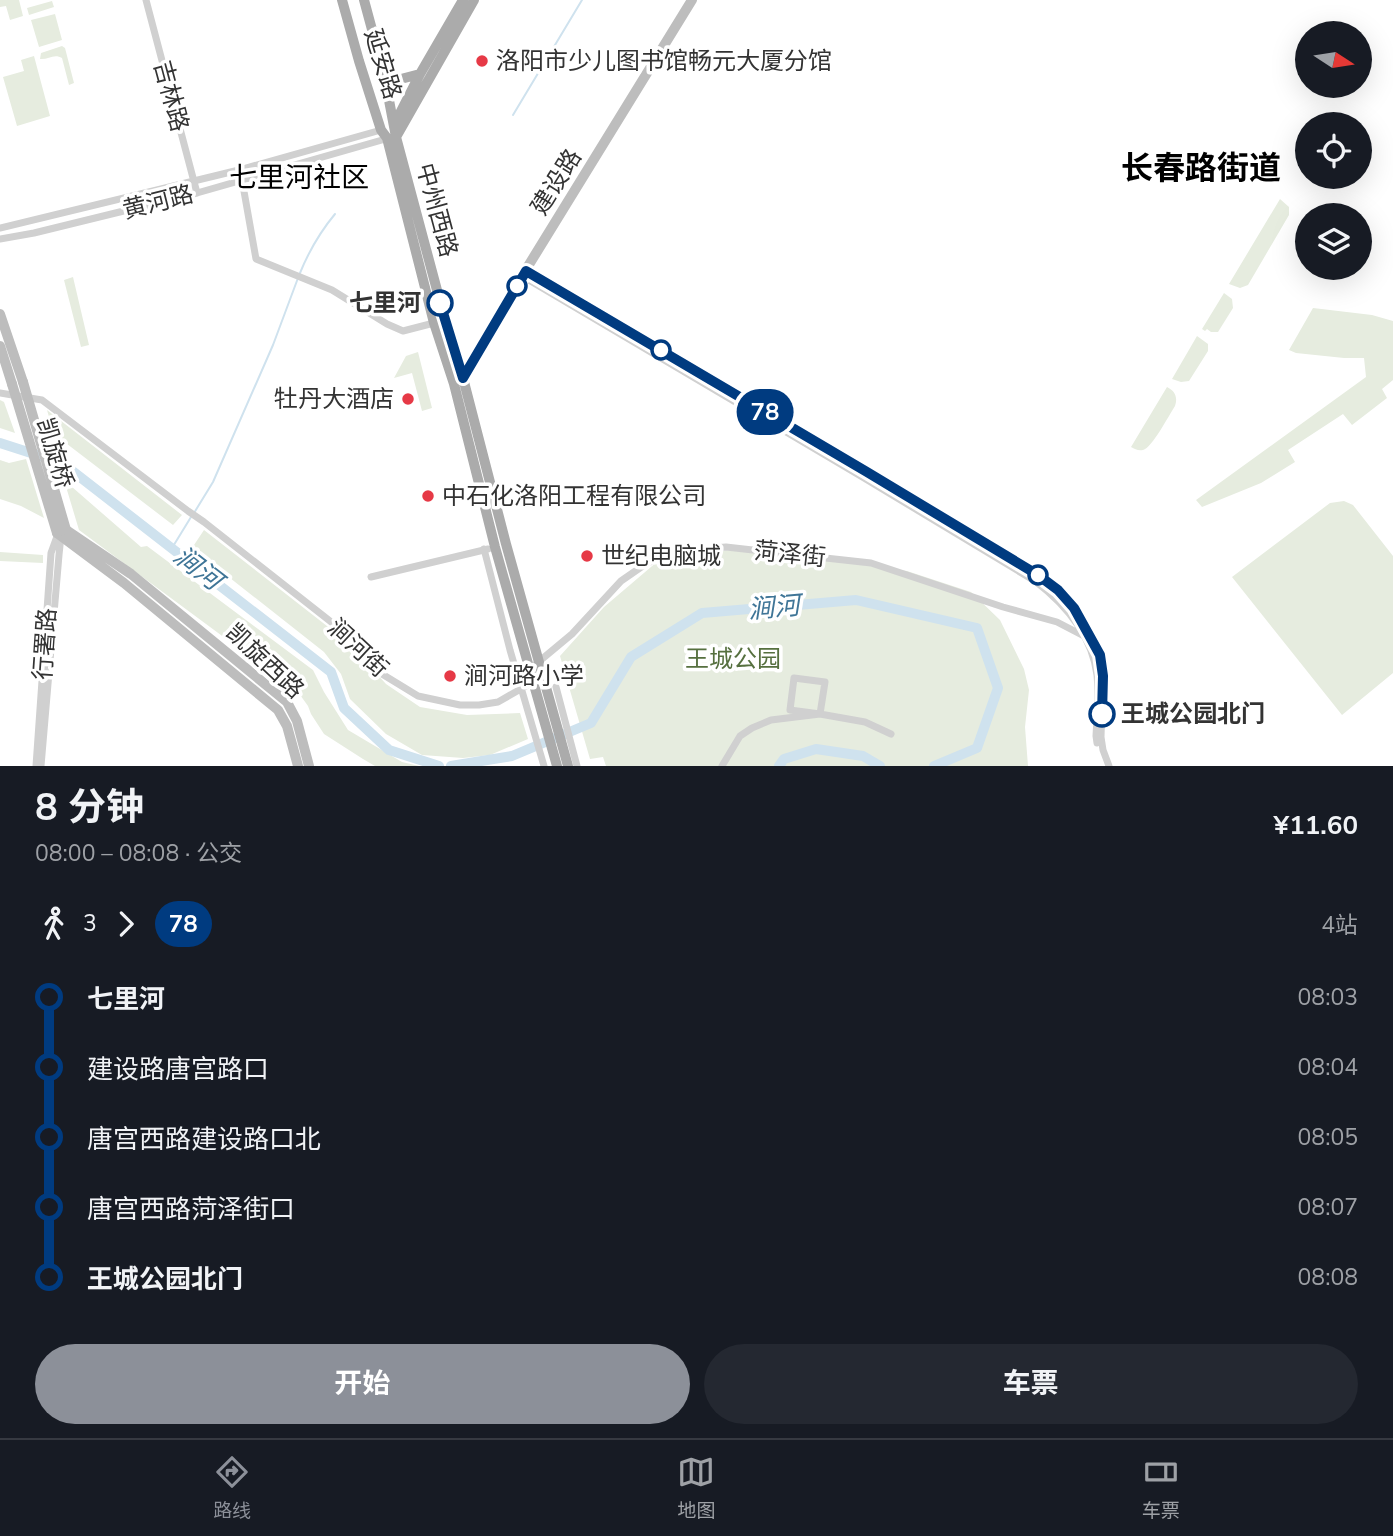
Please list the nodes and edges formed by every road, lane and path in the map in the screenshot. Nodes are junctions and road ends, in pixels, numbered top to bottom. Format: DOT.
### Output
graph roads {
  1 [pos="145,0"];
  2 [pos="342,0"];
  3 [pos="364,0"];
  4 [pos="463,0"];
  5 [pos="474,0"];
  6 [pos="692,0"];
  7 [pos="699,0"];
  8 [pos="384,74"];
  9 [pos="420,74"];
  10 [pos="390,133"];
  11 [pos="242,180"];
  12 [pos="194,181"];
  13 [pos="197,193"];
  14 [pos="0,228"];
  15 [pos="0,239"];
  16 [pos="526,275"];
  17 [pos="0,314"];
  18 [pos="434,323"];
  19 [pos="0,346"];
  20 [pos="3,372"];
  21 [pos="460,382"];
  22 [pos="0,393"];
  23 [pos="62,531"];
  24 [pos="495,547"];
  25 [pos="371,577"];
  26 [pos="1082,635"];
  27 [pos="533,664"];
  28 [pos="522,688"];
  29 [pos="539,689"];
  30 [pos="820,714"];
  31 [pos="891,734"];
  32 [pos="39,766"];
  33 [pos="298,766"];
  34 [pos="309,766"];
  35 [pos="544,766"];
  36 [pos="556,766"];
  37 [pos="568,766"];
  38 [pos="577,766"];
  39 [pos="722,766"];
  40 [pos="1107,766"];
  1 -- 12 [label="street, 吉林路"];
  2 -- 10 [label="main road, 延安路"];
  3 -- 8 [label="main road, 延安路"];
  4 -- 9 [label="main road"];
  5 -- 10 [label="main road, 中州西路"];
  6 -- 16 [label="main road, 建设路"];
  7 -- 16 [label="main road, 建设路"];
  8 -- 9 [label="main road"];
  8 -- 10 [label="main road, 延安路"];
  9 -- 10 [label="main road"];
  10 -- 11 [label="street, 黄河路"];
  10 -- 12 [label="street, 黄河路"];
  10 -- 18 [label="main road, 中州西路"];
  10 -- 21 [label="main road, 中州西路"];
  11 -- 13 [label="street, 黄河路"];
  11 -- 18 [label="street"];
  12 -- 13 [label="street, 吉林路"];
  12 -- 14 [label="street, 黄河路"];
  13 -- 15 [label="street, 黄河路"];
  16 -- 21 [label="main road, 建设路"];
  16 -- 26 [label="street"];
  16 -- 40 [label="street"];
  17 -- 23 [label="main road, 凯旋桥, bridge"];
  18 -- 21 [label="main road, 中州西路"];
  19 -- 20 [label="main road, 凯旋桥"];
  20 -- 23 [label="main road, 凯旋桥, bridge"];
  21 -- 24 [label="main road, 中州西路"];
  22 -- 28 [label="street, 涧河街"];
  23 -- 32 [label="street, 行署路"];
  23 -- 33 [label="main road, 凯旋西路"];
  23 -- 34 [label="main road, 凯旋西路"];
  24 -- 25 [label="street"];
  24 -- 27 [label="main road, 中州西路"];
  24 -- 28 [label="street"];
  26 -- 27 [label="street, 菏泽街"];
  26 -- 40 [label="street"];
  27 -- 29 [label="main road, 中州西路"];
  28 -- 29 [label="street, 涧河街"];
  28 -- 29 [label="street"];
  29 -- 35 [label="street"];
  29 -- 36 [label="main road"];
  29 -- 37 [label="main road"];
  29 -- 38 [label="street"];
  30 -- 30 [label="street"];
  30 -- 31 [label="street"];
  30 -- 39 [label="street"];
}
